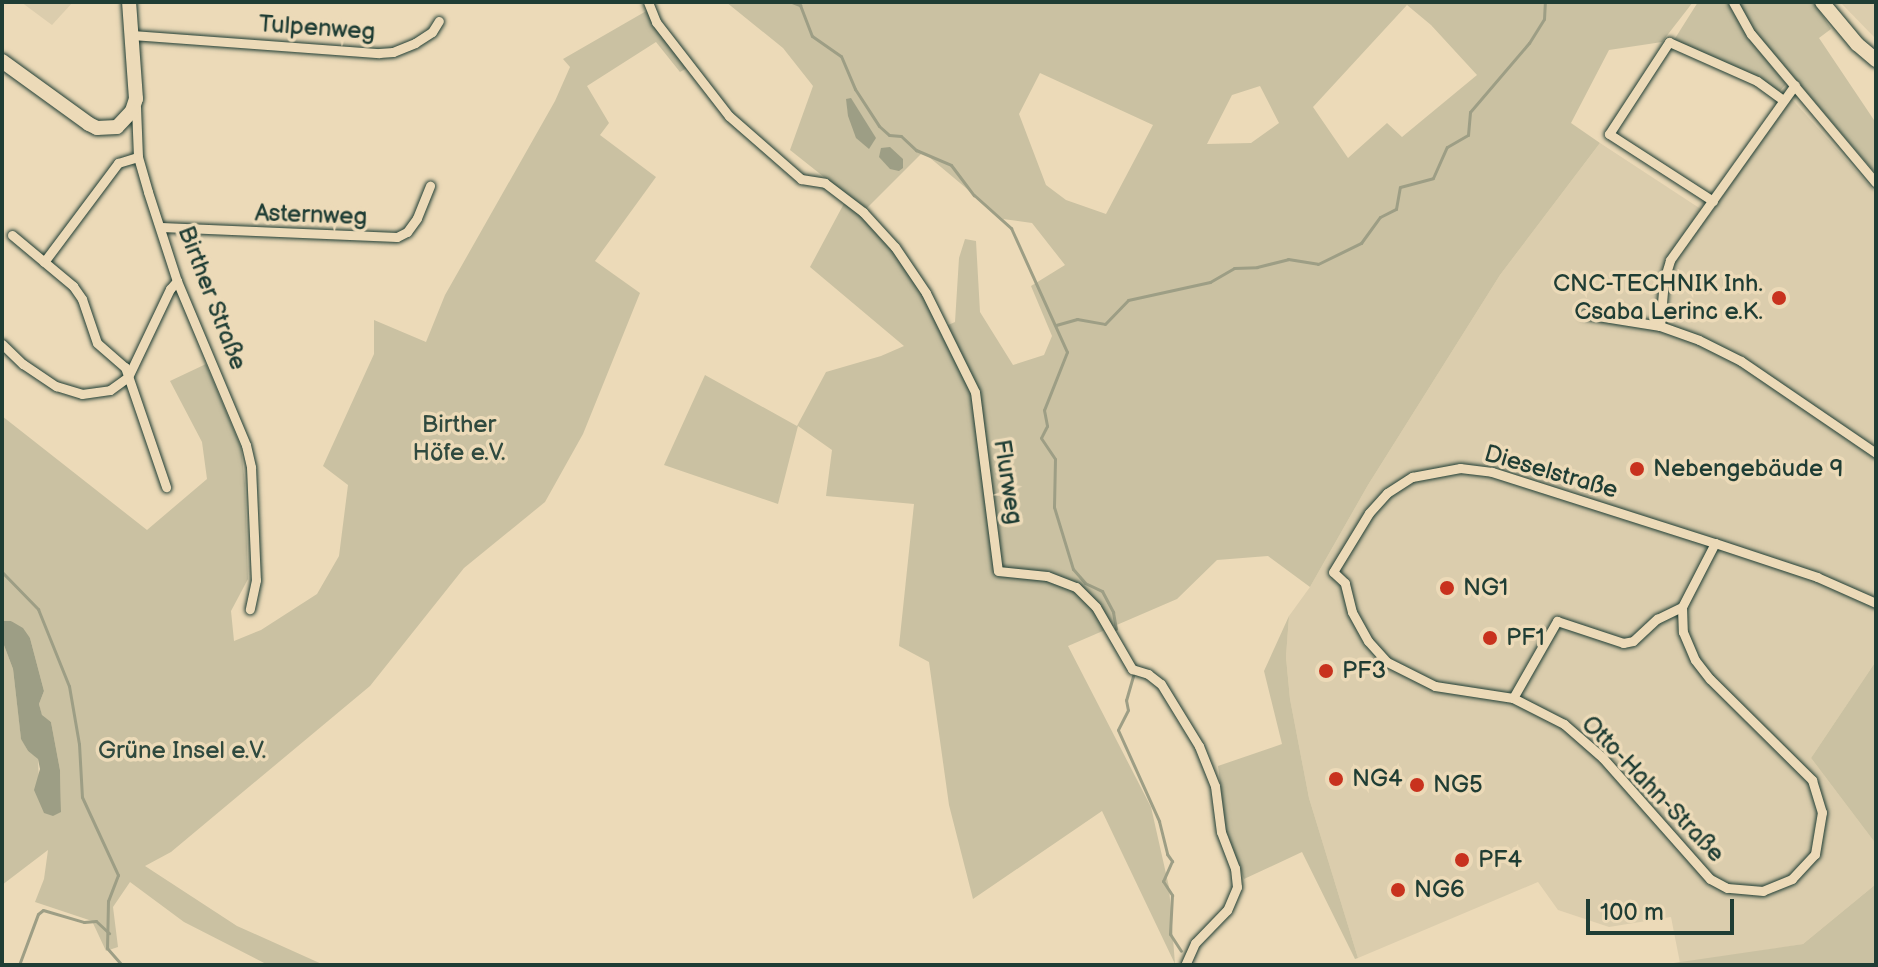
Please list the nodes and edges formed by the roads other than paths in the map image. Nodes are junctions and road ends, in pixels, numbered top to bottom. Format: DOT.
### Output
graph roads {
  1 [pos="129,2"];
  2 [pos="648,2"];
  3 [pos="1733,2"];
  4 [pos="1822,2"];
  5 [pos="439,21"];
  6 [pos="132,35"];
  7 [pos="1876,60"];
  8 [pos="2,61"];
  9 [pos="1795,85"];
  10 [pos="136,99"];
  11 [pos="1783,100"];
  12 [pos="138,157"];
  13 [pos="1876,183"];
  14 [pos="430,186"];
  15 [pos="1713,201"];
  16 [pos="161,227"];
  17 [pos="12,235"];
  18 [pos="44,262"];
  19 [pos="177,281"];
  20 [pos="1585,314"];
  21 [pos="1660,326"];
  22 [pos="2,344"];
  23 [pos="128,377"];
  24 [pos="1876,453"];
  25 [pos="166,487"];
  26 [pos="1715,543"];
  27 [pos="1876,603"];
  28 [pos="1682,607"];
  29 [pos="250,609"];
  30 [pos="1513,698"];
  31 [pos="1185,965"];
  1 -- 6 [label="street, Birther Straße"];
  2 -- 31 [label="street, Flurweg"];
  3 -- 9 [label="street"];
  4 -- 7 [label="street"];
  5 -- 6 [label="street, Tulpenweg"];
  6 -- 10 [label="street, Birther Straße"];
  8 -- 10 [label="street"];
  9 -- 11 [label="street"];
  9 -- 13 [label="street"];
  10 -- 12 [label="street, Birther Straße"];
  11 -- 15 [label="street"];
  11 -- 15 [label="street"];
  12 -- 16 [label="street, Birther Straße"];
  12 -- 18 [label="street"];
  14 -- 16 [label="street, Asternweg"];
  15 -- 21 [label="street"];
  16 -- 19 [label="street, Birther Straße"];
  17 -- 18 [label="street"];
  18 -- 23 [label="street"];
  19 -- 23 [label="street"];
  19 -- 29 [label="street, Birther Straße"];
  20 -- 21 [label="street"];
  21 -- 24 [label="street"];
  22 -- 23 [label="street"];
  23 -- 25 [label="street"];
  26 -- 27 [label="street, Dieselstraße"];
  26 -- 28 [label="street"];
  26 -- 30 [label="street, Dieselstraße"];
  28 -- 30 [label="street"];
  28 -- 30 [label="street, Otto-Hahn-Straße"];
}
